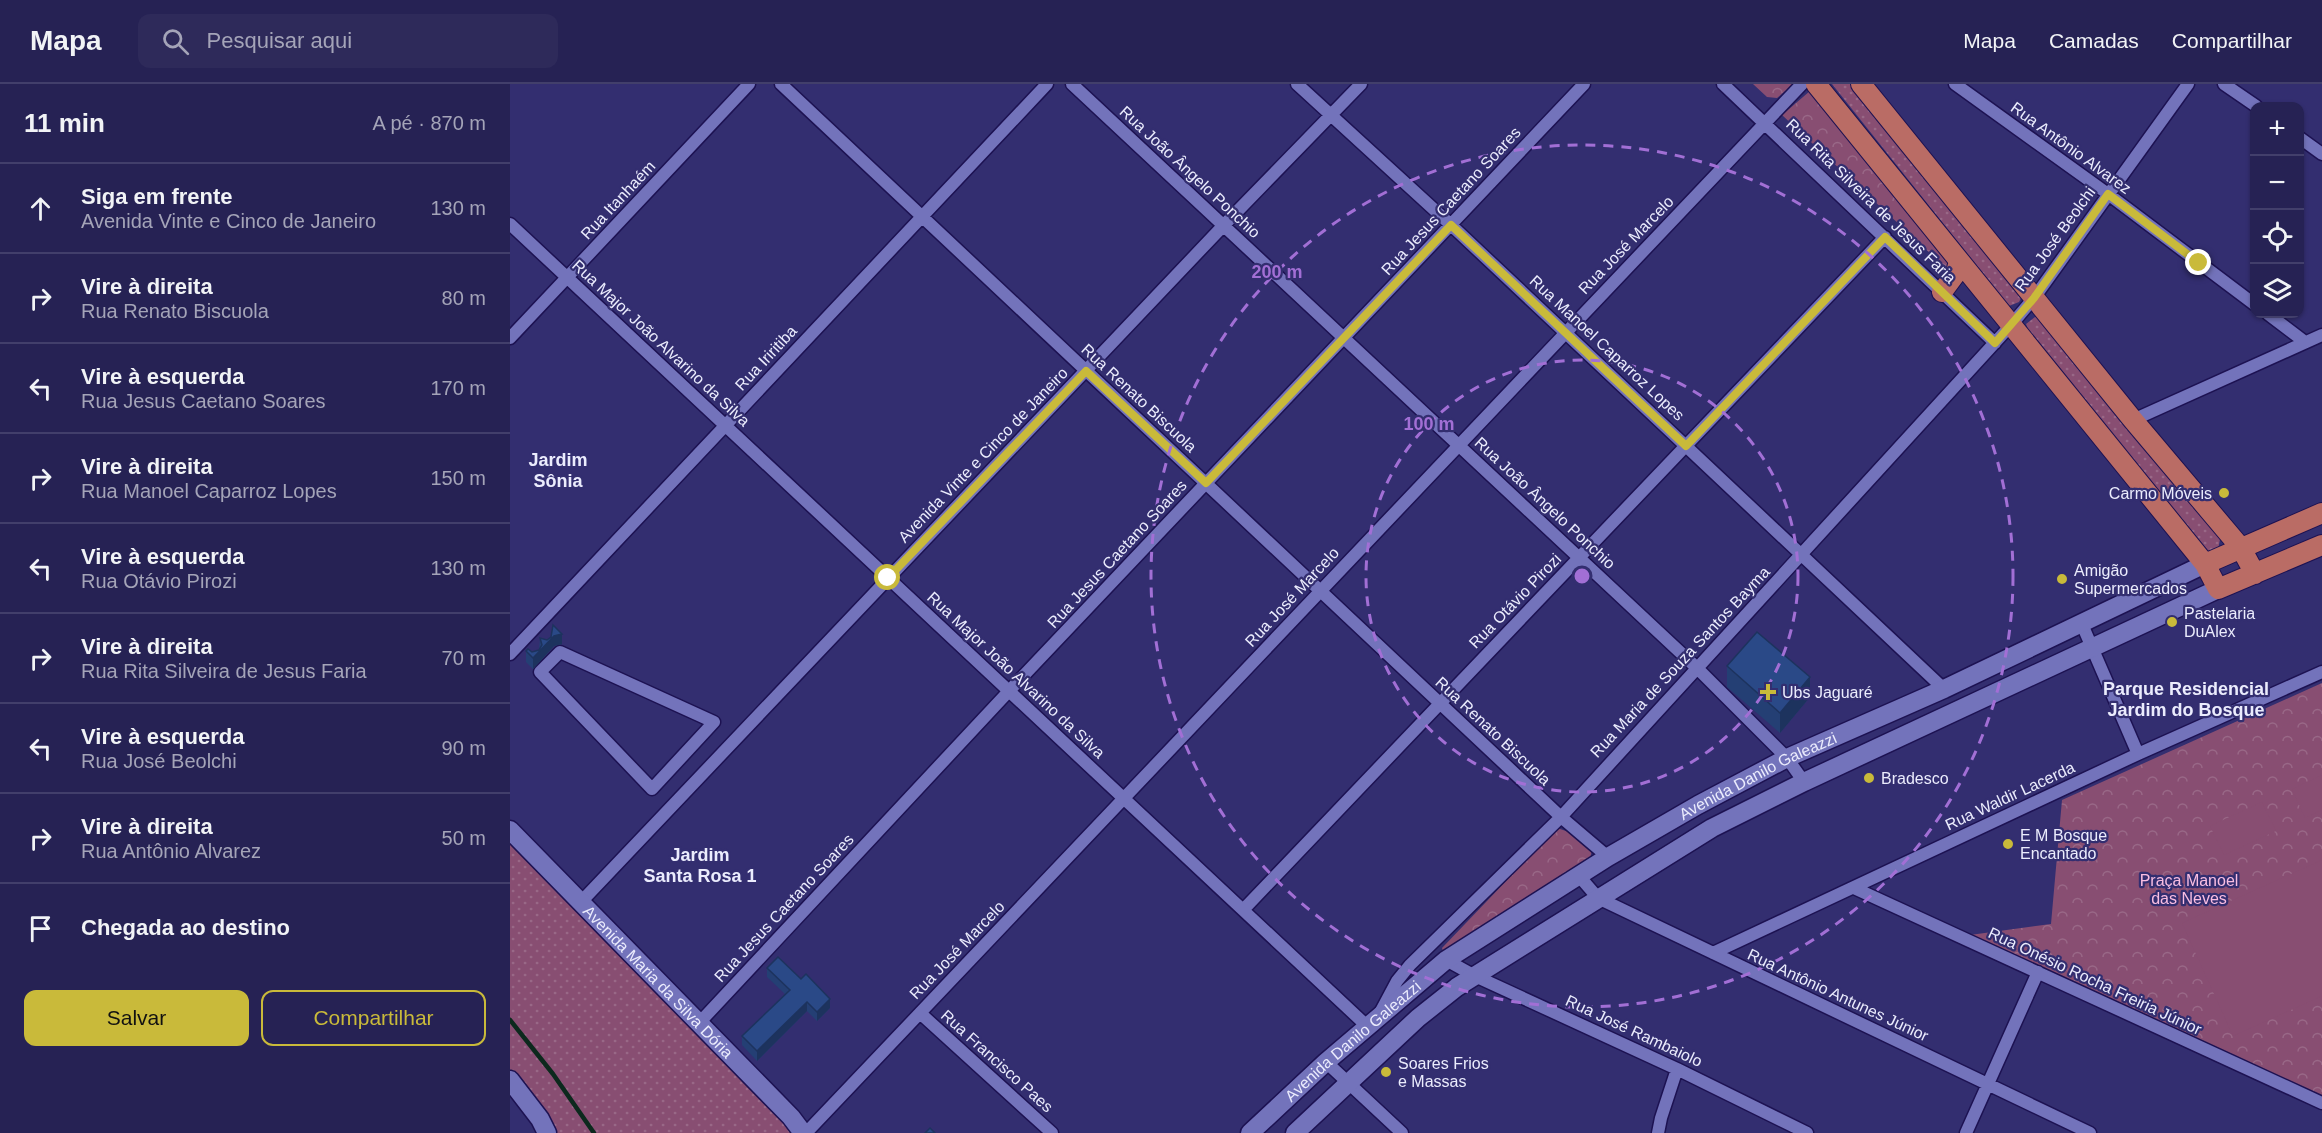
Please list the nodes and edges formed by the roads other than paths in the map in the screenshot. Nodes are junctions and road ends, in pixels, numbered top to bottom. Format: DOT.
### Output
graph roads {
  1 [pos="749,84"];
  2 [pos="781,84"];
  3 [pos="1047,84"];
  4 [pos="1072,84"];
  5 [pos="1297,84"];
  6 [pos="1361,84"];
  7 [pos="1584,84"];
  8 [pos="1723,84"];
  9 [pos="1802,84"];
  10 [pos="1816,84"];
  11 [pos="1862,84"];
  12 [pos="1955,84"];
  13 [pos="2188,84"];
  14 [pos="2224,84"];
  15 [pos="2250,102"];
  16 [pos="1331,116"];
  17 [pos="1765,123"];
  18 [pos="2304,141"];
  19 [pos="2322,154"];
  20 [pos="2108,194"];
  21 [pos="922,217"];
  22 [pos="510,224"];
  23 [pos="1451,225"];
  24 [pos="1223,226"];
  25 [pos="1885,237"];
  26 [pos="1959,261"];
  27 [pos="567,278"];
  28 [pos="1942,292"];
  29 [pos="2034,298"];
  30 [pos="2250,301"];
  31 [pos="2273,318"];
  32 [pos="2011,325"];
  33 [pos="1566,333"];
  34 [pos="2322,334"];
  35 [pos="510,338"];
  36 [pos="1344,338"];
  37 [pos="2305,342"];
  38 [pos="1995,343"];
  39 [pos="1086,371"];
  40 [pos="2133,420"];
  41 [pos="725,425"];
  42 [pos="1459,445"];
  43 [pos="1686,446"];
  44 [pos="1206,483"];
  45 [pos="2322,513"];
  46 [pos="2322,545"];
  47 [pos="2241,548"];
  48 [pos="1801,555"];
  49 [pos="1579,558"];
  50 [pos="2205,564"];
  51 [pos="2255,574"];
  52 [pos="888,578"];
  53 [pos="2218,589"];
  54 [pos="1320,591"];
  55 [pos="2081,622"];
  56 [pos="533,630"];
  57 [pos="544,640"];
  58 [pos="522,642"];
  59 [pos="2093,649"];
  60 [pos="532,652"];
  61 [pos="556,653"];
  62 [pos="510,654"];
  63 [pos="1697,668"];
  64 [pos="2322,672"];
  65 [pos="1944,689"];
  66 [pos="1009,691"];
  67 [pos="1440,704"];
  68 [pos="2138,754"];
  69 [pos="1787,758"];
  70 [pos="1804,782"];
  71 [pos="1124,798"];
  72 [pos="1560,817"];
  73 [pos="510,830"];
  74 [pos="1608,857"];
  75 [pos="1579,876"];
  76 [pos="1854,888"];
  77 [pos="1598,898"];
  78 [pos="580,903"];
  79 [pos="1243,910"];
  80 [pos="1713,953"];
  81 [pos="1446,960"];
  82 [pos="2038,972"];
  83 [pos="1475,976"];
  84 [pos="920,1013"];
  85 [pos="700,1022"];
  86 [pos="1372,1024"];
  87 [pos="1326,1062"];
  88 [pos="1677,1069"];
  89 [pos="510,1080"];
  90 [pos="1348,1083"];
  91 [pos="1988,1084"];
  92 [pos="2322,1103"];
  93 [pos="547,1133"];
  94 [pos="805,1133"];
  95 [pos="1052,1133"];
  96 [pos="1250,1133"];
  97 [pos="1295,1133"];
  98 [pos="1402,1133"];
  99 [pos="1659,1133"];
  100 [pos="1807,1133"];
  101 [pos="1966,1133"];
  102 [pos="2090,1133"];
  1 -- 27 [label="street, Rua Itanhaém"];
  2 -- 21 [label="street, Rua Renato Biscuola"];
  3 -- 21 [label="street, Rua Iriritiba"];
  4 -- 24 [label="street, Rua João Ângelo Ponchio"];
  5 -- 16 [label="street, Rua Manoel Caparroz Lopes"];
  6 -- 16 [label="street, Avenida Vinte e Cinco de Janeiro"];
  7 -- 23 [label="street, Rua Jesus Caetano Soares"];
  8 -- 17 [label="street, Rua Rita Silveira de Jesus Faria"];
  9 -- 17 [label="street, Rua José Marcelo"];
  10 -- 26 [label="main road"];
  11 -- 29 [label="main road"];
  12 -- 20 [label="street, Rua Antônio Alvarez"];
  13 -- 20 [label="street, Rua José Beolchi"];
  14 -- 15 [label="street"];
  16 -- 23 [label="street, Rua Manoel Caparroz Lopes"];
  16 -- 24 [label="street, Avenida Vinte e Cinco de Janeiro"];
  17 -- 25 [label="street, Rua Rita Silveira de Jesus Faria"];
  17 -- 33 [label="street, Rua José Marcelo"];
  18 -- 19 [label="street"];
  20 -- 29 [label="street, Rua José Beolchi"];
  20 -- 30 [label="street, Rua Antônio Alvarez"];
  21 -- 39 [label="street, Rua Renato Biscuola"];
  21 -- 41 [label="street, Rua Iriritiba"];
  22 -- 27 [label="street, Rua Major João Alvarino da Silva"];
  23 -- 33 [label="street, Rua Manoel Caparroz Lopes"];
  23 -- 36 [label="street, Rua Jesus Caetano Soares"];
  24 -- 36 [label="street, Rua João Ângelo Ponchio"];
  24 -- 39 [label="street, Avenida Vinte e Cinco de Janeiro"];
  25 -- 28 [label="street, Rua Rita Silveira de Jesus Faria"];
  25 -- 43 [label="street, Rua Otávio Pirozi"];
  26 -- 28 [label="main road"];
  26 -- 32 [label="main road"];
  27 -- 35 [label="street, Rua Itanhaém"];
  27 -- 41 [label="street, Rua Major João Alvarino da Silva"];
  28 -- 38 [label="street, Rua Rita Silveira de Jesus Faria"];
  29 -- 32 [label="street, Rua José Beolchi"];
  29 -- 40 [label="main road"];
  31 -- 37 [label="street"];
  32 -- 38 [label="street, Rua Maria de Souza Santos Bayma"];
  32 -- 50 [label="main road"];
  33 -- 42 [label="street, Rua José Marcelo"];
  33 -- 43 [label="street, Rua Manoel Caparroz Lopes"];
  34 -- 37 [label="street"];
  36 -- 42 [label="street, Rua João Ângelo Ponchio"];
  36 -- 44 [label="street, Rua Jesus Caetano Soares"];
  37 -- 40 [label="street"];
  38 -- 48 [label="street, Rua Maria de Souza Santos Bayma"];
  39 -- 44 [label="street, Rua Renato Biscuola"];
  39 -- 52 [label="street, Avenida Vinte e Cinco de Janeiro"];
  40 -- 47 [label="main road"];
  41 -- 52 [label="street, Rua Major João Alvarino da Silva"];
  41 -- 56 [label="street, Rua Iriritiba"];
  42 -- 49 [label="street, Rua João Ângelo Ponchio"];
  42 -- 54 [label="street, Rua José Marcelo"];
  43 -- 48 [label="street, Rua Manoel Caparroz Lopes"];
  43 -- 49 [label="street, Rua Otávio Pirozi"];
  44 -- 54 [label="street, Rua Renato Biscuola"];
  44 -- 66 [label="street, Rua Jesus Caetano Soares"];
  45 -- 47 [label="main road, Avenida Danilo Galeazzi"];
  46 -- 51 [label="main road, Avenida Danilo Galeazzi"];
  47 -- 50 [label="main road, Avenida Danilo Galeazzi"];
  47 -- 51 [label="main road"];
  48 -- 63 [label="street, Rua Maria de Souza Santos Bayma"];
  48 -- 65 [label="street, Rua Manoel Caparroz Lopes"];
  49 -- 63 [label="street, Rua João Ângelo Ponchio"];
  49 -- 67 [label="street, Rua Otávio Pirozi"];
  50 -- 53 [label="main road"];
  50 -- 55 [label="main road, Avenida Danilo Galeazzi"];
  51 -- 53 [label="main road, Avenida Danilo Galeazzi"];
  52 -- 66 [label="street, Rua Major João Alvarino da Silva"];
  52 -- 78 [label="street, Avenida Vinte e Cinco de Janeiro"];
  53 -- 59 [label="main road, Avenida Danilo Galeazzi"];
  54 -- 67 [label="street, Rua Renato Biscuola"];
  54 -- 71 [label="street, Rua José Marcelo"];
  55 -- 59 [label="street"];
  55 -- 65 [label="main road, Avenida Danilo Galeazzi"];
  56 -- 57 [label="street"];
  56 -- 58 [label="street, Rua Iriritiba"];
  58 -- 60 [label="street"];
  58 -- 62 [label="street, Rua Iriritiba"];
  59 -- 68 [label="street"];
  59 -- 70 [label="main road, Avenida Danilo Galeazzi"];
  61 -- 61 [label="street"];
  63 -- 69 [label="street, Rua João Ângelo Ponchio"];
  63 -- 72 [label="street, Rua Maria de Souza Santos Bayma"];
  64 -- 68 [label="street, Rua Waldir Lacerda"];
  65 -- 69 [label="main road, Avenida Danilo Galeazzi"];
  66 -- 71 [label="street, Rua Major João Alvarino da Silva"];
  66 -- 85 [label="street, Rua Jesus Caetano Soares"];
  67 -- 72 [label="street, Rua Renato Biscuola"];
  67 -- 79 [label="street, Rua Otávio Pirozi"];
  68 -- 76 [label="street, Rua Waldir Lacerda"];
  69 -- 70 [label="street, Rua João Ângelo Ponchio"];
  69 -- 74 [label="main road, Avenida Danilo Galeazzi"];
  70 -- 77 [label="main road, Avenida Danilo Galeazzi"];
  71 -- 79 [label="street, Rua Major João Alvarino da Silva"];
  71 -- 84 [label="street, Rua José Marcelo"];
  72 -- 74 [label="street, Rua Renato Biscuola"];
  72 -- 86 [label="street, Rua Maria de Souza Santos Bayma"];
  73 -- 78 [label="main road, Avenida Maria da Silva Dória"];
  74 -- 75 [label="main road, Avenida Danilo Galeazzi"];
  75 -- 77 [label="street, Rua Antônio Antunes Júnior"];
  75 -- 81 [label="main road, Avenida Danilo Galeazzi"];
  76 -- 80 [label="street, Rua Waldir Lacerda"];
  76 -- 82 [label="street, Rua Onésio Rocha Freiria Júnior"];
  77 -- 80 [label="street, Rua Antônio Antunes Júnior"];
  77 -- 83 [label="main road, Avenida Danilo Galeazzi"];
  78 -- 85 [label="main road, Avenida Maria da Silva Dória"];
  79 -- 86 [label="street, Rua Major João Alvarino da Silva"];
  80 -- 91 [label="street, Rua Antônio Antunes Júnior"];
  81 -- 83 [label="street, Rua José Rambaiolo"];
  81 -- 86 [label="main road, Avenida Danilo Galeazzi"];
  82 -- 91 [label="street"];
  82 -- 92 [label="street, Rua Onésio Rocha Freiria Júnior"];
  83 -- 88 [label="street, Rua José Rambaiolo"];
  83 -- 90 [label="main road, Avenida Danilo Galeazzi"];
  84 -- 94 [label="street, Rua José Marcelo"];
  84 -- 95 [label="street, Rua Francisco Paes"];
  85 -- 94 [label="main road, Avenida Maria da Silva Dória"];
  86 -- 87 [label="main road, Avenida Danilo Galeazzi"];
  87 -- 90 [label="street"];
  87 -- 96 [label="main road, Avenida Danilo Galeazzi"];
  88 -- 99 [label="street"];
  88 -- 100 [label="street, Rua José Rambaiolo"];
  89 -- 93 [label="main road"];
  90 -- 97 [label="main road, Avenida Danilo Galeazzi"];
  90 -- 98 [label="street"];
  91 -- 101 [label="street"];
  91 -- 102 [label="street, Rua Antônio Antunes Júnior"];
}
